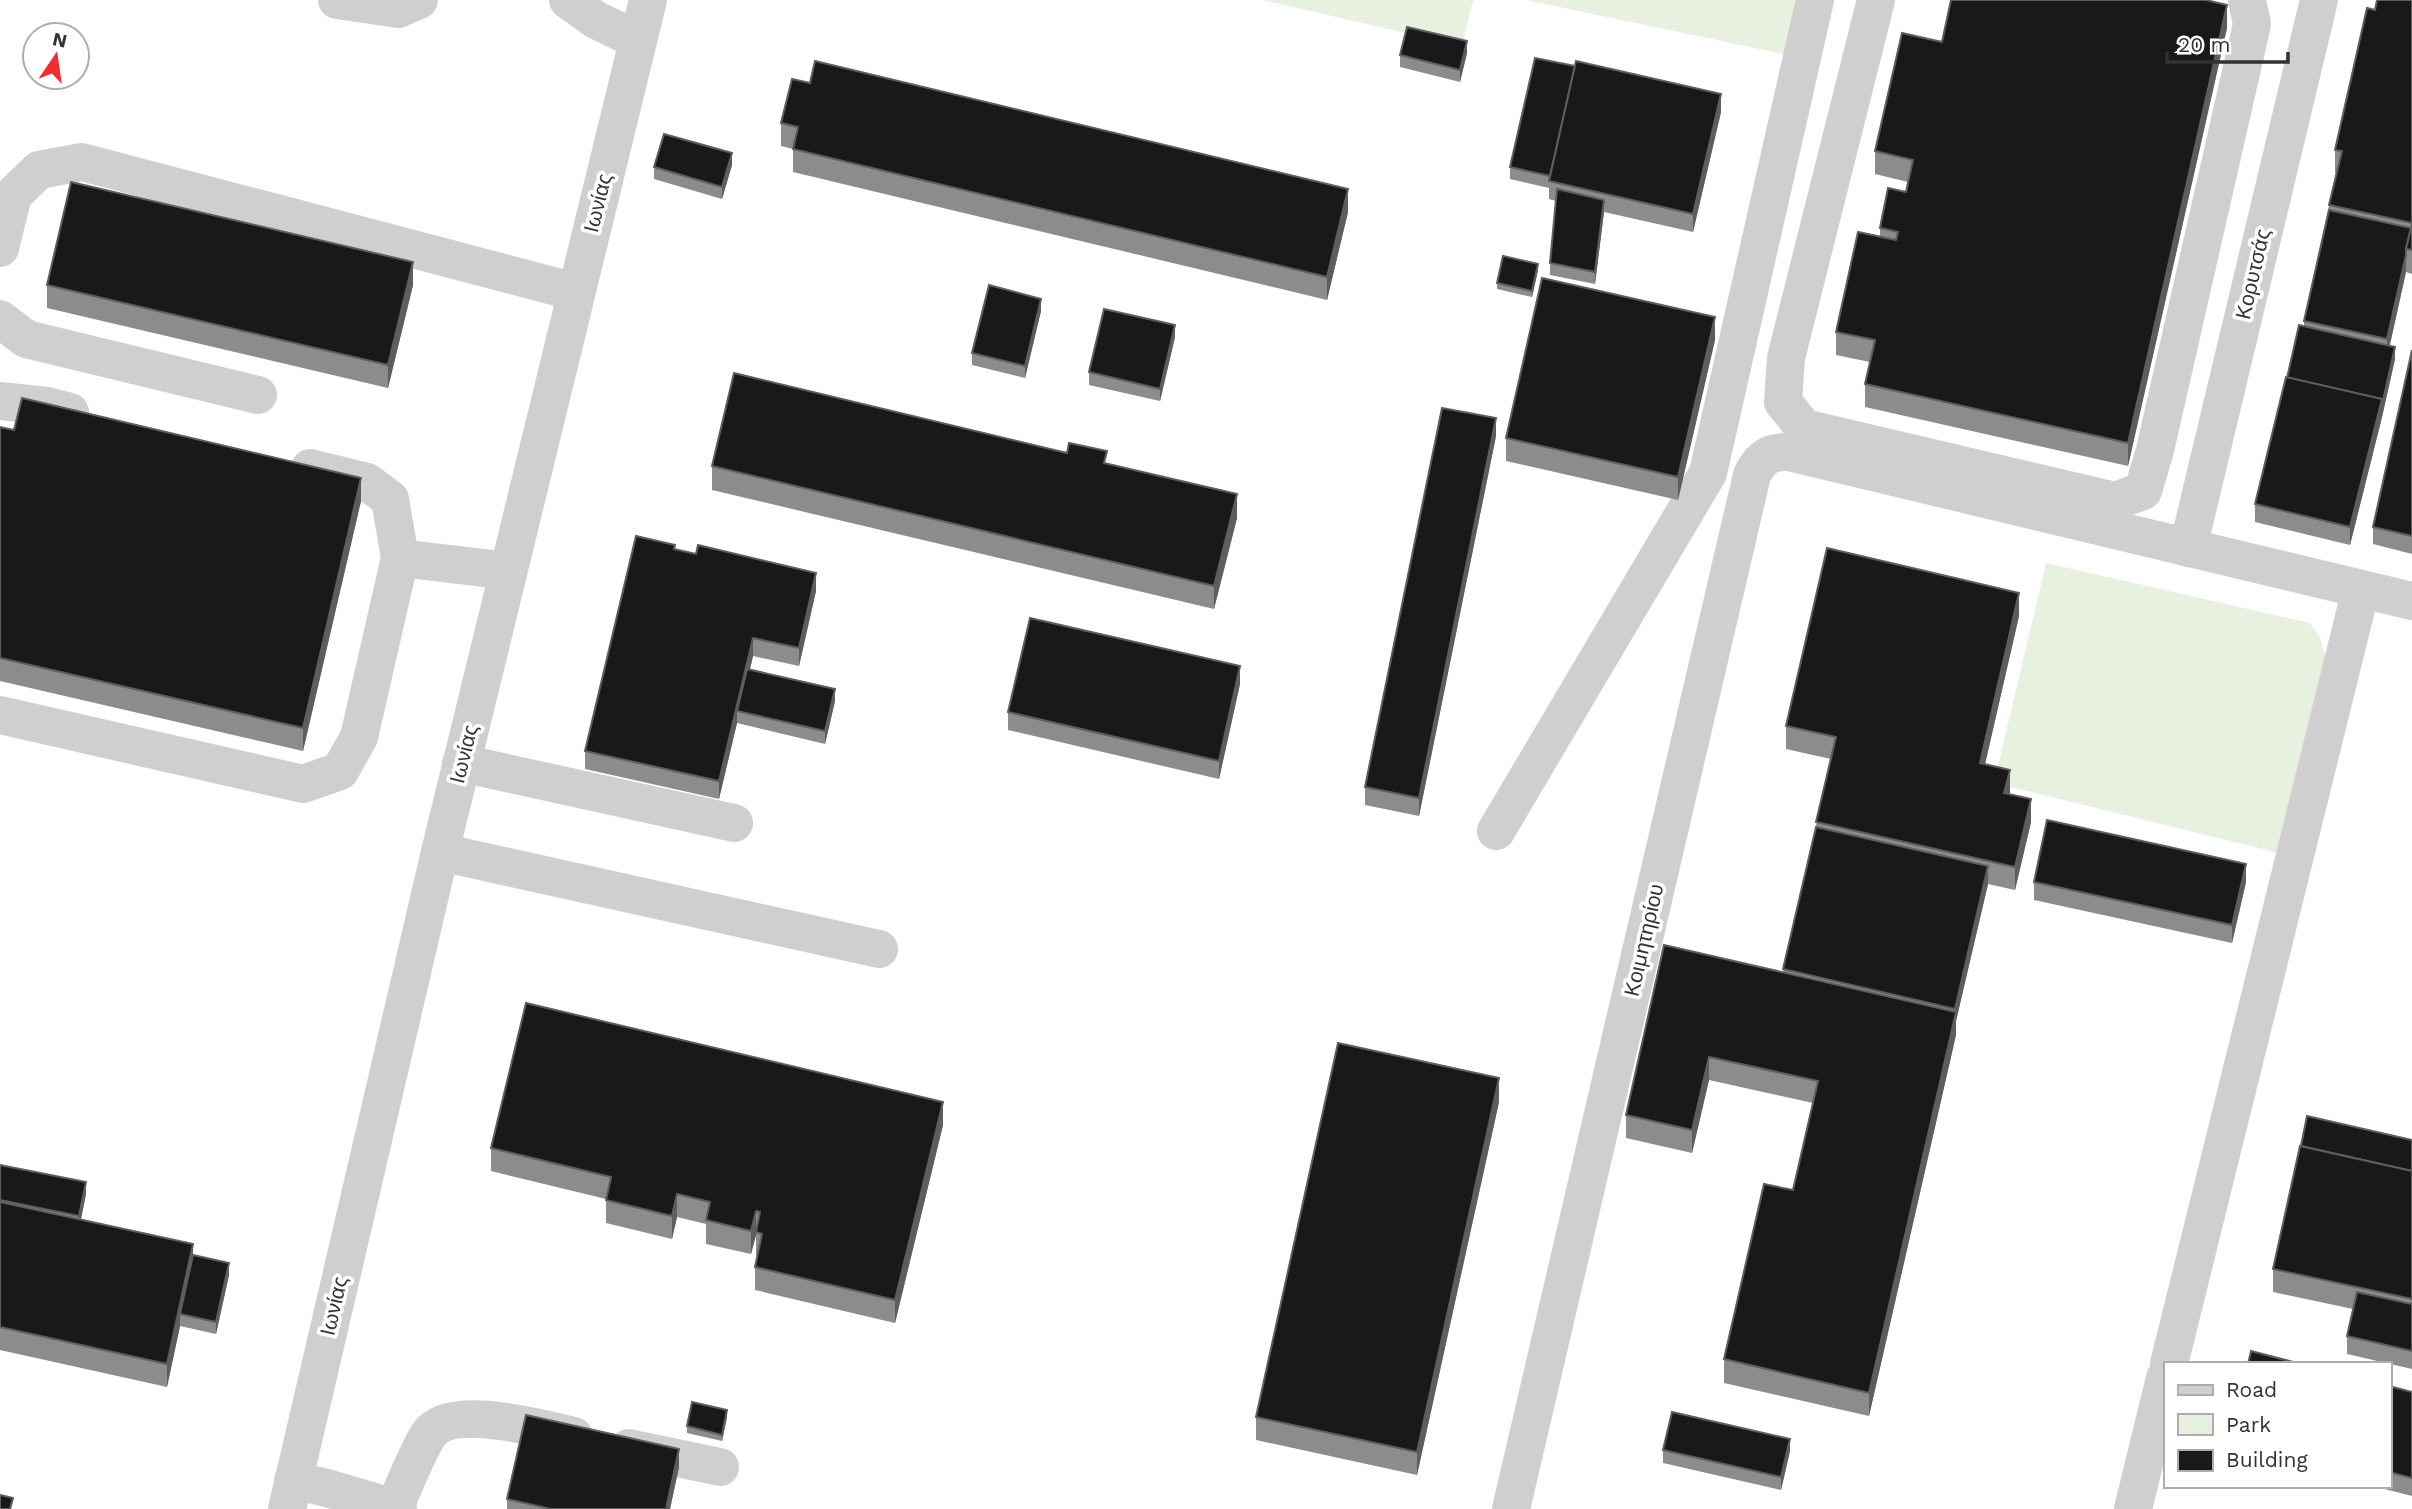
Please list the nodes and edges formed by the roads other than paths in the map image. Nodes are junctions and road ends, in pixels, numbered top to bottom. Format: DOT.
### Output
graph roads {
  1 [pos="337,0"];
  2 [pos="419,0"];
  3 [pos="568,0"];
  4 [pos="648,0"];
  5 [pos="1815,0"];
  6 [pos="1876,0"];
  7 [pos="2247,0"];
  8 [pos="2319,0"];
  9 [pos="638,40"];
  10 [pos="0,248"];
  11 [pos="576,292"];
  12 [pos="0,319"];
  13 [pos="258,395"];
  14 [pos="0,401"];
  15 [pos="101,419"];
  16 [pos="274,460"];
  17 [pos="2188,548"];
  18 [pos="400,558"];
  19 [pos="508,571"];
  20 [pos="2361,589"];
  21 [pos="2412,601"];
  22 [pos="0,715"];
  23 [pos="461,762"];
  24 [pos="734,823"];
  25 [pos="1496,831"];
  26 [pos="440,852"];
  27 [pos="879,949"];
  28 [pos="2169,1362"];
  29 [pos="2164,1382"];
  30 [pos="720,1467"];
  31 [pos="290,1495"];
  32 [pos="396,1508"];
  33 [pos="1511,1509"];
  34 [pos="2133,1509"];
  1 -- 2 [label="street"];
  3 -- 9 [label="street"];
  4 -- 9 [label="street, Ιωνίας"];
  5 -- 25 [label="street"];
  6 -- 7 [label="street"];
  8 -- 17 [label="street, Κορυτσάς"];
  9 -- 11 [label="street, Ιωνίας"];
  10 -- 11 [label="street"];
  11 -- 19 [label="street, Ιωνίας"];
  12 -- 13 [label="street"];
  14 -- 15 [label="street"];
  16 -- 18 [label="street"];
  17 -- 20 [label="street"];
  17 -- 33 [label="street, Κοιμητηρίου"];
  18 -- 19 [label="street"];
  18 -- 22 [label="street"];
  19 -- 23 [label="street, Ιωνίας"];
  20 -- 21 [label="street"];
  20 -- 28 [label="street"];
  23 -- 24 [label="street"];
  23 -- 26 [label="street, Ιωνίας"];
  26 -- 27 [label="street"];
  26 -- 31 [label="street, Ιωνίας"];
  29 -- 34 [label="street"];
  30 -- 32 [label="street"];
  31 -- 32 [label="street"];
}
